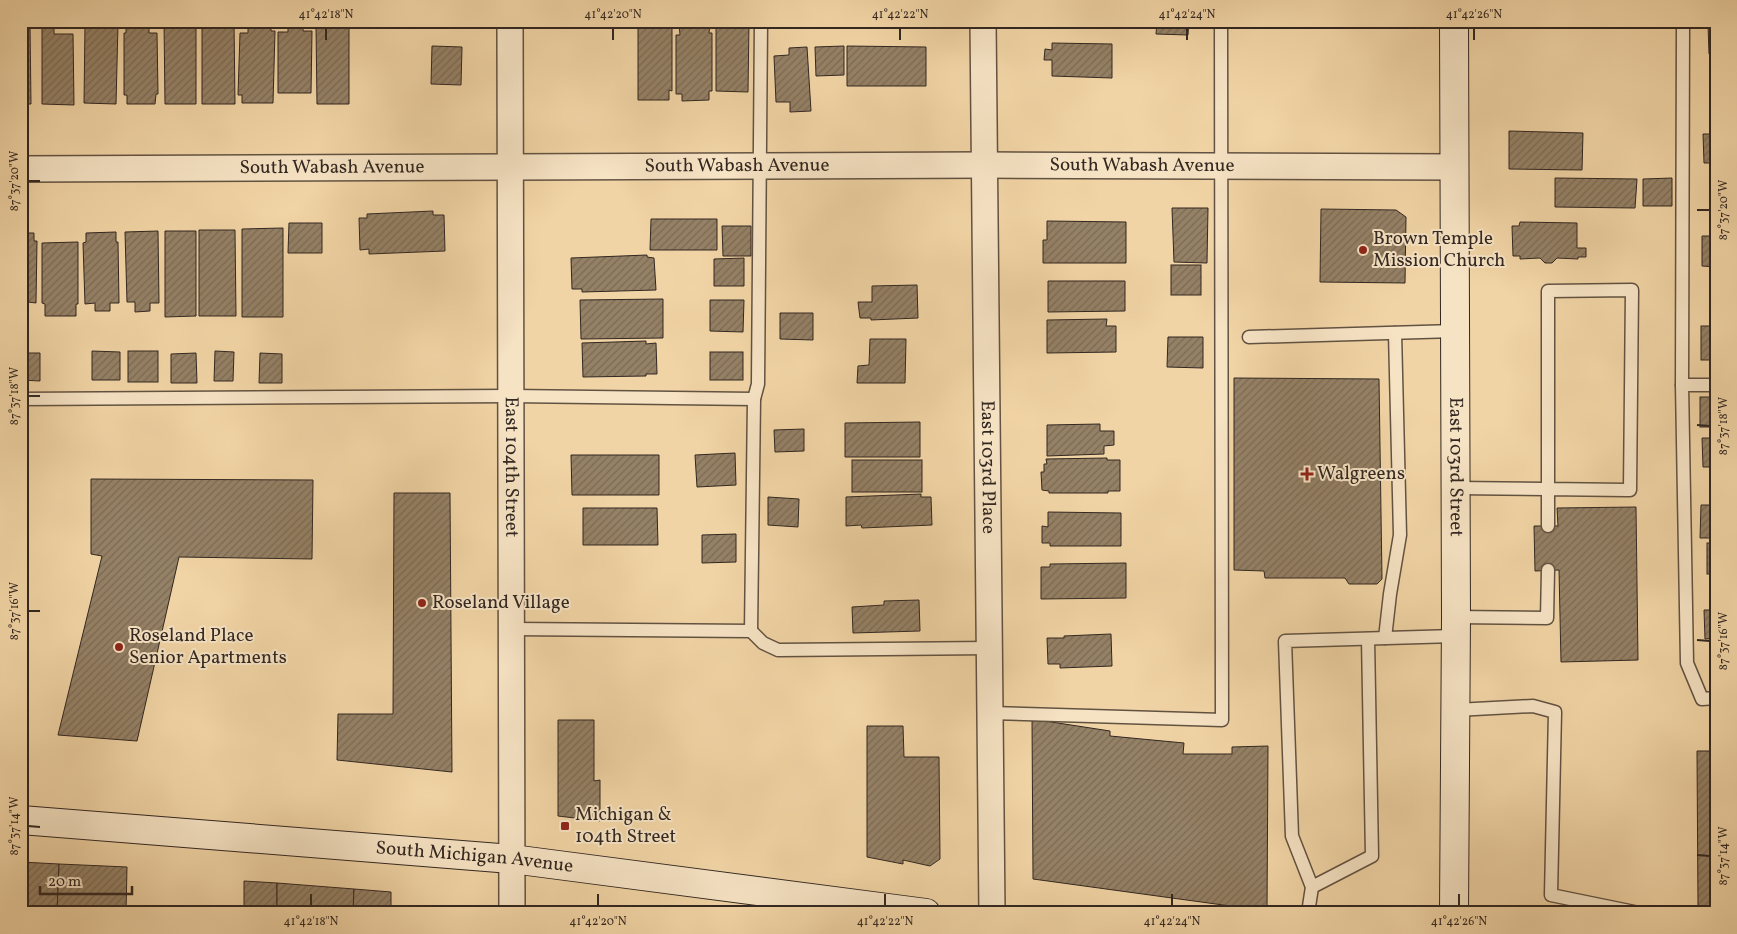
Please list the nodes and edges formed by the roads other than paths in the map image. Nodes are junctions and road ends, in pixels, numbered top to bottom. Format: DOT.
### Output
graph roads {
  1 [pos="510,21"];
  2 [pos="761,21"];
  3 [pos="983,21"];
  4 [pos="1221,21"];
  5 [pos="1454,21"];
  6 [pos="1682,21"];
  7 [pos="985,164"];
  8 [pos="761,165"];
  9 [pos="510,166"];
  10 [pos="1221,166"];
  11 [pos="1454,167"];
  12 [pos="21,169"];
  13 [pos="1455,331"];
  14 [pos="1395,333"];
  15 [pos="1249,337"];
  16 [pos="1682,385"];
  17 [pos="1716,385"];
  18 [pos="511,396"];
  19 [pos="21,399"];
  20 [pos="754,399"];
  21 [pos="1456,488"];
  22 [pos="1548,489"];
  23 [pos="1548,526"];
  24 [pos="1548,570"];
  25 [pos="1456,627"];
  26 [pos="512,629"];
  27 [pos="751,630"];
  28 [pos="1385,638"];
  29 [pos="1368,639"];
  30 [pos="990,648"];
  31 [pos="1716,698"];
  32 [pos="1456,710"];
  33 [pos="990,713"];
  34 [pos="21,820"];
  35 [pos="512,859"];
  36 [pos="1312,887"];
  37 [pos="512,913"];
  38 [pos="926,913"];
  39 [pos="992,913"];
  40 [pos="1308,913"];
  41 [pos="1454,913"];
  42 [pos="1639,913"];
  1 -- 9 [label="street, East 104th Street"];
  2 -- 8 [label="lane"];
  3 -- 7 [label="street, East 103rd Place"];
  4 -- 10 [label="lane"];
  5 -- 11 [label="main road, East 103rd Street"];
  6 -- 16 [label="lane"];
  7 -- 8 [label="street, South Wabash Avenue"];
  7 -- 10 [label="street, South Wabash Avenue"];
  7 -- 30 [label="street, East 103rd Place"];
  8 -- 9 [label="street, South Wabash Avenue"];
  8 -- 20 [label="lane"];
  9 -- 12 [label="street, South Wabash Avenue"];
  9 -- 18 [label="street, East 104th Street"];
  10 -- 11 [label="street, South Wabash Avenue"];
  10 -- 33 [label="lane"];
  11 -- 13 [label="main road, East 103rd Street"];
  13 -- 14 [label="lane"];
  13 -- 21 [label="main road, East 103rd Street"];
  14 -- 15 [label="lane"];
  14 -- 28 [label="lane"];
  16 -- 17 [label="lane"];
  16 -- 31 [label="lane"];
  18 -- 19 [label="lane"];
  18 -- 20 [label="lane"];
  18 -- 26 [label="street, East 104th Street"];
  20 -- 27 [label="lane"];
  21 -- 22 [label="lane"];
  21 -- 25 [label="main road, East 103rd Street"];
  22 -- 22 [label="lane"];
  22 -- 23 [label="lane"];
  24 -- 25 [label="lane"];
  25 -- 28 [label="lane"];
  25 -- 32 [label="main road, East 103rd Street"];
  26 -- 27 [label="lane"];
  26 -- 35 [label="street, East 104th Street"];
  27 -- 30 [label="lane"];
  28 -- 29 [label="lane"];
  29 -- 36 [label="lane"];
  29 -- 36 [label="lane"];
  30 -- 33 [label="street, East 103rd Place"];
  32 -- 41 [label="main road, East 103rd Street"];
  32 -- 42 [label="lane"];
  33 -- 39 [label="street, East 103rd Place"];
  34 -- 35 [label="main road, South Michigan Avenue"];
  35 -- 37 [label="street, East 104th Street"];
  35 -- 38 [label="main road, South Michigan Avenue"];
  36 -- 40 [label="lane"];
}
